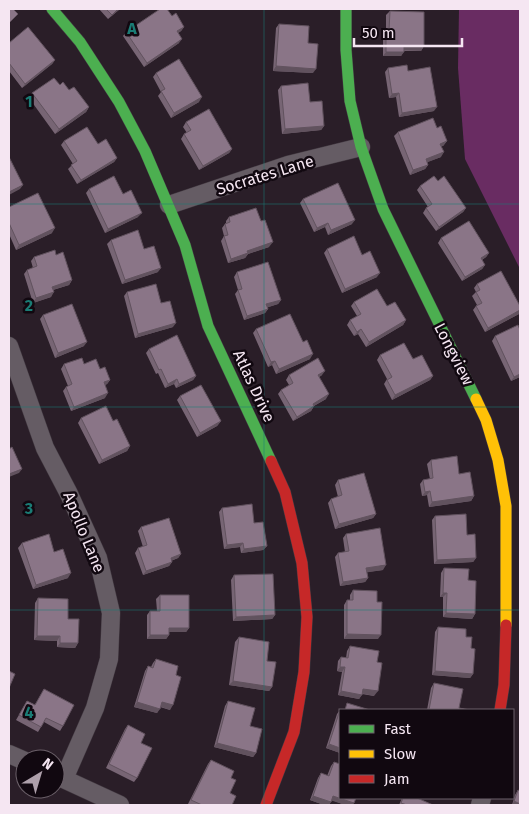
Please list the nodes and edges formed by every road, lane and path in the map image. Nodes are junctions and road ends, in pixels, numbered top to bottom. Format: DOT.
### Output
graph roads {
  1 [pos="52,9"];
  2 [pos="346,9"];
  3 [pos="361,147"];
  4 [pos="169,205"];
  5 [pos="9,346"];
  6 [pos="500,709"];
  7 [pos="65,767"];
  8 [pos="65,779"];
  9 [pos="120,805"];
  10 [pos="266,805"];
  1 -- 4 [label="street, Atlas Drive"];
  2 -- 3 [label="street, Longview"];
  3 -- 4 [label="street, Socrates Lane"];
  3 -- 6 [label="street, Longview"];
  4 -- 10 [label="street, Atlas Drive"];
  5 -- 7 [label="street, Apollo Lane"];
  8 -- 9 [label="street"];
}
